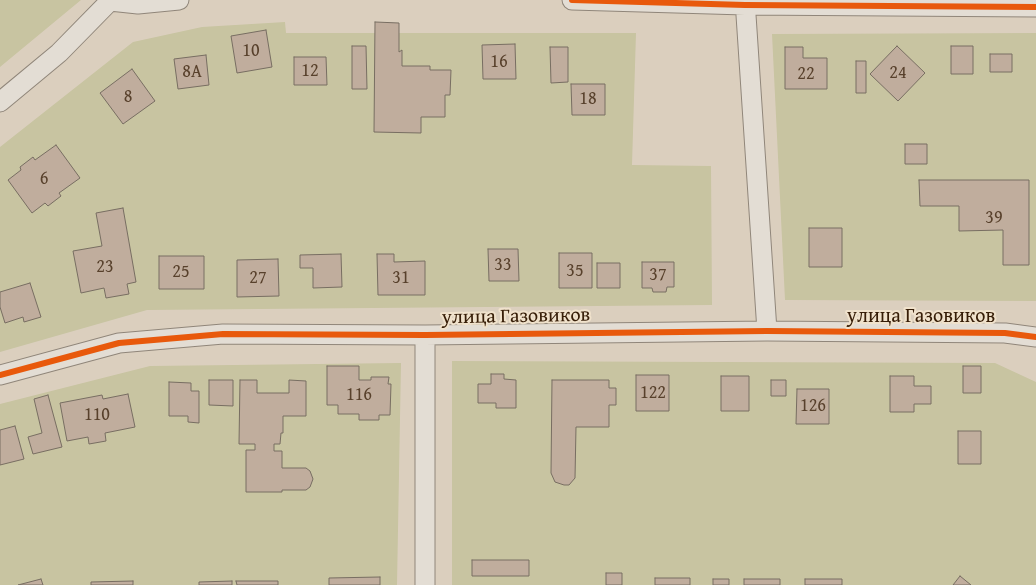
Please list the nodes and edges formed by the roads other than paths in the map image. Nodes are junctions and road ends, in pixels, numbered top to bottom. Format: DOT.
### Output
graph roads {
  1 [pos="179,0"];
  2 [pos="572,0"];
  3 [pos="745,2"];
  4 [pos="1036,7"];
  5 [pos="0,102"];
  6 [pos="767,332"];
  7 [pos="426,334"];
  8 [pos="1036,337"];
  9 [pos="0,375"];
  10 [pos="425,585"];
  1 -- 5 [label="street"];
  2 -- 3 [label="street"];
  3 -- 4 [label="street"];
  3 -- 6 [label="street"];
  6 -- 7 [label="street, улица Газовиков"];
  6 -- 8 [label="street, улица Газовиков"];
  7 -- 9 [label="street, улица Газовиков"];
  7 -- 10 [label="street"];
}
